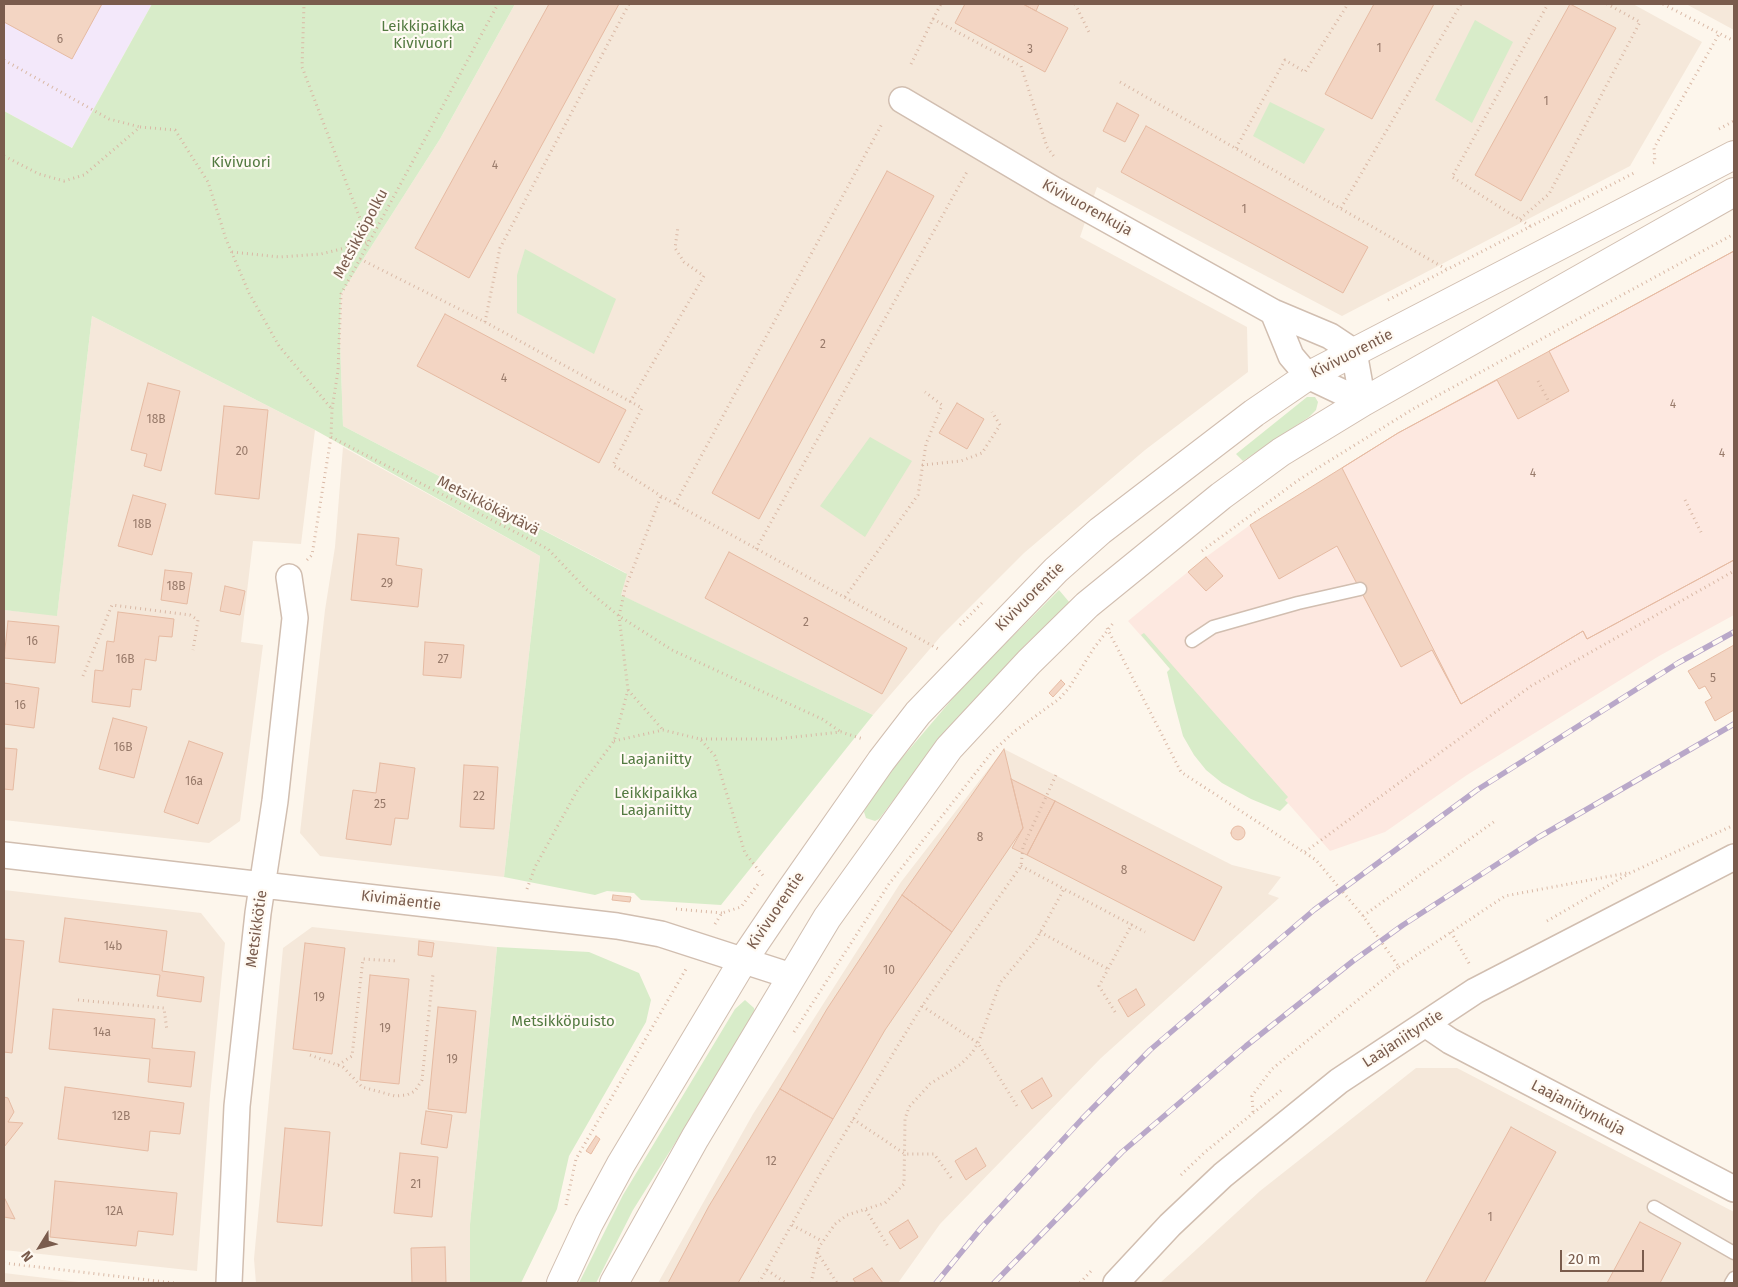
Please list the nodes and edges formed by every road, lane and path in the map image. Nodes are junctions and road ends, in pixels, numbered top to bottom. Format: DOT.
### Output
graph roads {
  1 [pos="304,4"];
  2 [pos="498,4"];
  3 [pos="629,4"];
  4 [pos="941,4"];
  5 [pos="1075,4"];
  6 [pos="1348,4"];
  7 [pos="1460,4"];
  8 [pos="1548,4"];
  9 [pos="1607,4"];
  10 [pos="1663,4"];
  11 [pos="933,19"];
  12 [pos="1090,34"];
  13 [pos="1734,41"];
  14 [pos="4,60"];
  15 [pos="910,64"];
  16 [pos="1120,82"];
  17 [pos="902,100"];
  18 [pos="883,122"];
  19 [pos="140,127"];
  20 [pos="1236,148"];
  21 [pos="1734,155"];
  22 [pos="4,156"];
  23 [pos="1056,161"];
  24 [pos="968,168"];
  25 [pos="1734,192"];
  26 [pos="1341,208"];
  27 [pos="1520,219"];
  28 [pos="1530,226"];
  29 [pos="678,227"];
  30 [pos="1734,234"];
  31 [pos="369,242"];
  32 [pos="231,252"];
  33 [pos="360,259"];
  34 [pos="1446,269"];
  35 [pos="1273,312"];
  36 [pos="485,322"];
  37 [pos="1354,352"];
  38 [pos="1308,376"];
  39 [pos="1538,381"];
  40 [pos="925,392"];
  41 [pos="630,402"];
  42 [pos="1363,402"];
  43 [pos="1548,402"];
  44 [pos="332,409"];
  45 [pos="992,412"];
  46 [pos="331,437"];
  47 [pos="922,465"];
  48 [pos="661,496"];
  49 [pos="1685,500"];
  50 [pos="675,504"];
  51 [pos="1702,534"];
  52 [pos="756,549"];
  53 [pos="1197,554"];
  54 [pos="1734,571"];
  55 [pos="289,577"];
  56 [pos="1360,589"];
  57 [pos="845,598"];
  58 [pos="619,616"];
  59 [pos="1115,621"];
  60 [pos="1108,628"];
  61 [pos="1192,641"];
  62 [pos="193,650"];
  63 [pos="940,650"];
  64 [pos="83,676"];
  65 [pos="628,690"];
  66 [pos="663,730"];
  67 [pos="841,732"];
  68 [pos="700,739"];
  69 [pos="864,739"];
  70 [pos="614,741"];
  71 [pos="1056,775"];
  72 [pos="1495,821"];
  73 [pos="1306,852"];
  74 [pos="4,855"];
  75 [pos="1734,857"];
  76 [pos="1021,866"];
  77 [pos="1630,873"];
  78 [pos="763,877"];
  79 [pos="264,884"];
  80 [pos="1064,889"];
  81 [pos="526,892"];
  82 [pos="1363,916"];
  83 [pos="1132,924"];
  84 [pos="1040,932"];
  85 [pos="1145,932"];
  86 [pos="1451,932"];
  87 [pos="702,946"];
  88 [pos="744,959"];
  89 [pos="397,961"];
  90 [pos="1470,965"];
  91 [pos="1399,967"];
  92 [pos="1108,969"];
  93 [pos="432,974"];
  94 [pos="791,976"];
  95 [pos="78,1000"];
  96 [pos="922,1006"];
  97 [pos="1115,1012"];
  98 [pos="1424,1024"];
  99 [pos="167,1031"];
  100 [pos="790,1038"];
  101 [pos="978,1043"];
  102 [pos="310,1055"];
  103 [pos="337,1066"];
  104 [pos="1018,1106"];
  105 [pos="1253,1112"];
  106 [pos="853,1119"];
  107 [pos="905,1154"];
  108 [pos="952,1179"];
  109 [pos="1734,1189"];
  110 [pos="1654,1207"];
  111 [pos="866,1210"];
  112 [pos="564,1214"];
  113 [pos="792,1225"];
  114 [pos="822,1241"];
  115 [pos="889,1248"];
  116 [pos="817,1252"];
  117 [pos="1734,1252"];
  118 [pos="4,1262"];
  119 [pos="767,1270"];
  120 [pos="1734,1278"];
  121 [pos="174,1283"];
  122 [pos="230,1283"];
  123 [pos="561,1283"];
  124 [pos="614,1283"];
  125 [pos="759,1283"];
  126 [pos="786,1283"];
  127 [pos="811,1283"];
  128 [pos="837,1283"];
  129 [pos="1116,1283"];
  130 [pos="1731,1283"];
  1 -- 31 [label="path"];
  2 -- 31 [label="path, Metsikköpolku"];
  3 -- 36 [label="path"];
  4 -- 11 [label="path"];
  5 -- 12 [label="path"];
  6 -- 20 [label="path"];
  7 -- 26 [label="path"];
  8 -- 27 [label="path"];
  9 -- 27 [label="path"];
  10 -- 13 [label="path"];
  11 -- 15 [label="path"];
  11 -- 23 [label="path"];
  14 -- 19 [label="path"];
  16 -- 20 [label="path"];
  17 -- 35 [label="street, Kivivuorenkuja"];
  18 -- 50 [label="path"];
  19 -- 22 [label="path"];
  19 -- 32 [label="path"];
  20 -- 26 [label="path"];
  21 -- 37 [label="street, Kivivuorentie"];
  24 -- 52 [label="path"];
  25 -- 42 [label="street"];
  26 -- 34 [label="path"];
  27 -- 28 [label="path"];
  29 -- 41 [label="path"];
  30 -- 53 [label="path"];
  31 -- 32 [label="path"];
  31 -- 33 [label="path, Metsikköpolku"];
  32 -- 44 [label="path"];
  33 -- 36 [label="path"];
  33 -- 44 [label="path, Metsikköpolku"];
  35 -- 37 [label="street, Kivivuorenkuja"];
  35 -- 38 [label="street"];
  36 -- 41 [label="path"];
  37 -- 38 [label="street, Kivivuorentie"];
  37 -- 42 [label="street"];
  38 -- 42 [label="street"];
  38 -- 88 [label="street, Kivivuorentie"];
  39 -- 43 [label="path"];
  40 -- 47 [label="path"];
  41 -- 48 [label="path"];
  42 -- 94 [label="street"];
  44 -- 46 [label="path, Metsikköpolku"];
  45 -- 47 [label="path"];
  46 -- 55 [label="path, Metsikköpolku"];
  46 -- 58 [label="path, Metsikkökäytävä"];
  47 -- 57 [label="path"];
  48 -- 50 [label="path"];
  48 -- 58 [label="path"];
  49 -- 51 [label="path"];
  50 -- 52 [label="path"];
  52 -- 57 [label="path"];
  54 -- 73 [label="path"];
  55 -- 79 [label="street, Metsikkötie"];
  56 -- 61 [label="lane"];
  57 -- 63 [label="path"];
  58 -- 65 [label="path"];
  58 -- 67 [label="path, Metsikkökäytävä"];
  59 -- 60 [label="path"];
  60 -- 73 [label="path"];
  60 -- 100 [label="path"];
  62 -- 64 [label="path"];
  65 -- 66 [label="path"];
  65 -- 70 [label="path"];
  66 -- 68 [label="path"];
  66 -- 70 [label="path"];
  67 -- 68 [label="path"];
  67 -- 69 [label="path"];
  68 -- 78 [label="path"];
  70 -- 81 [label="path"];
  71 -- 76 [label="path"];
  72 -- 82 [label="path"];
  73 -- 82 [label="path"];
  74 -- 79 [label="street, Kivimäentie"];
  75 -- 98 [label="street, Laajaniityntie"];
  76 -- 80 [label="path"];
  76 -- 96 [label="path"];
  77 -- 86 [label="path"];
  79 -- 87 [label="street, Kivimäentie"];
  79 -- 122 [label="street, Metsikkötie"];
  80 -- 83 [label="path"];
  80 -- 84 [label="path"];
  82 -- 91 [label="path"];
  83 -- 85 [label="path"];
  83 -- 92 [label="path"];
  84 -- 92 [label="path"];
  84 -- 101 [label="path"];
  86 -- 90 [label="path"];
  86 -- 91 [label="path"];
  87 -- 88 [label="street, Kivimäentie"];
  87 -- 112 [label="path"];
  88 -- 94 [label="street, Kivimäentie"];
  88 -- 123 [label="street, Kivivuorentie"];
  89 -- 103 [label="path"];
  91 -- 105 [label="path"];
  92 -- 97 [label="path"];
  93 -- 103 [label="path"];
  94 -- 124 [label="street"];
  95 -- 99 [label="path"];
  96 -- 101 [label="path"];
  96 -- 106 [label="path"];
  98 -- 109 [label="street, Laajaniitynkuja"];
  98 -- 129 [label="street, Laajaniityntie"];
  101 -- 104 [label="path"];
  101 -- 107 [label="path"];
  102 -- 103 [label="path"];
  106 -- 107 [label="path"];
  106 -- 113 [label="path"];
  107 -- 108 [label="path"];
  107 -- 111 [label="path"];
  110 -- 117 [label="lane"];
  111 -- 114 [label="path"];
  111 -- 115 [label="path"];
  113 -- 114 [label="path"];
  113 -- 119 [label="path"];
  114 -- 116 [label="path"];
  116 -- 127 [label="path"];
  116 -- 128 [label="path"];
  118 -- 121 [label="path"];
  119 -- 125 [label="path"];
  119 -- 126 [label="path"];
  120 -- 130 [label="lane"];
}
